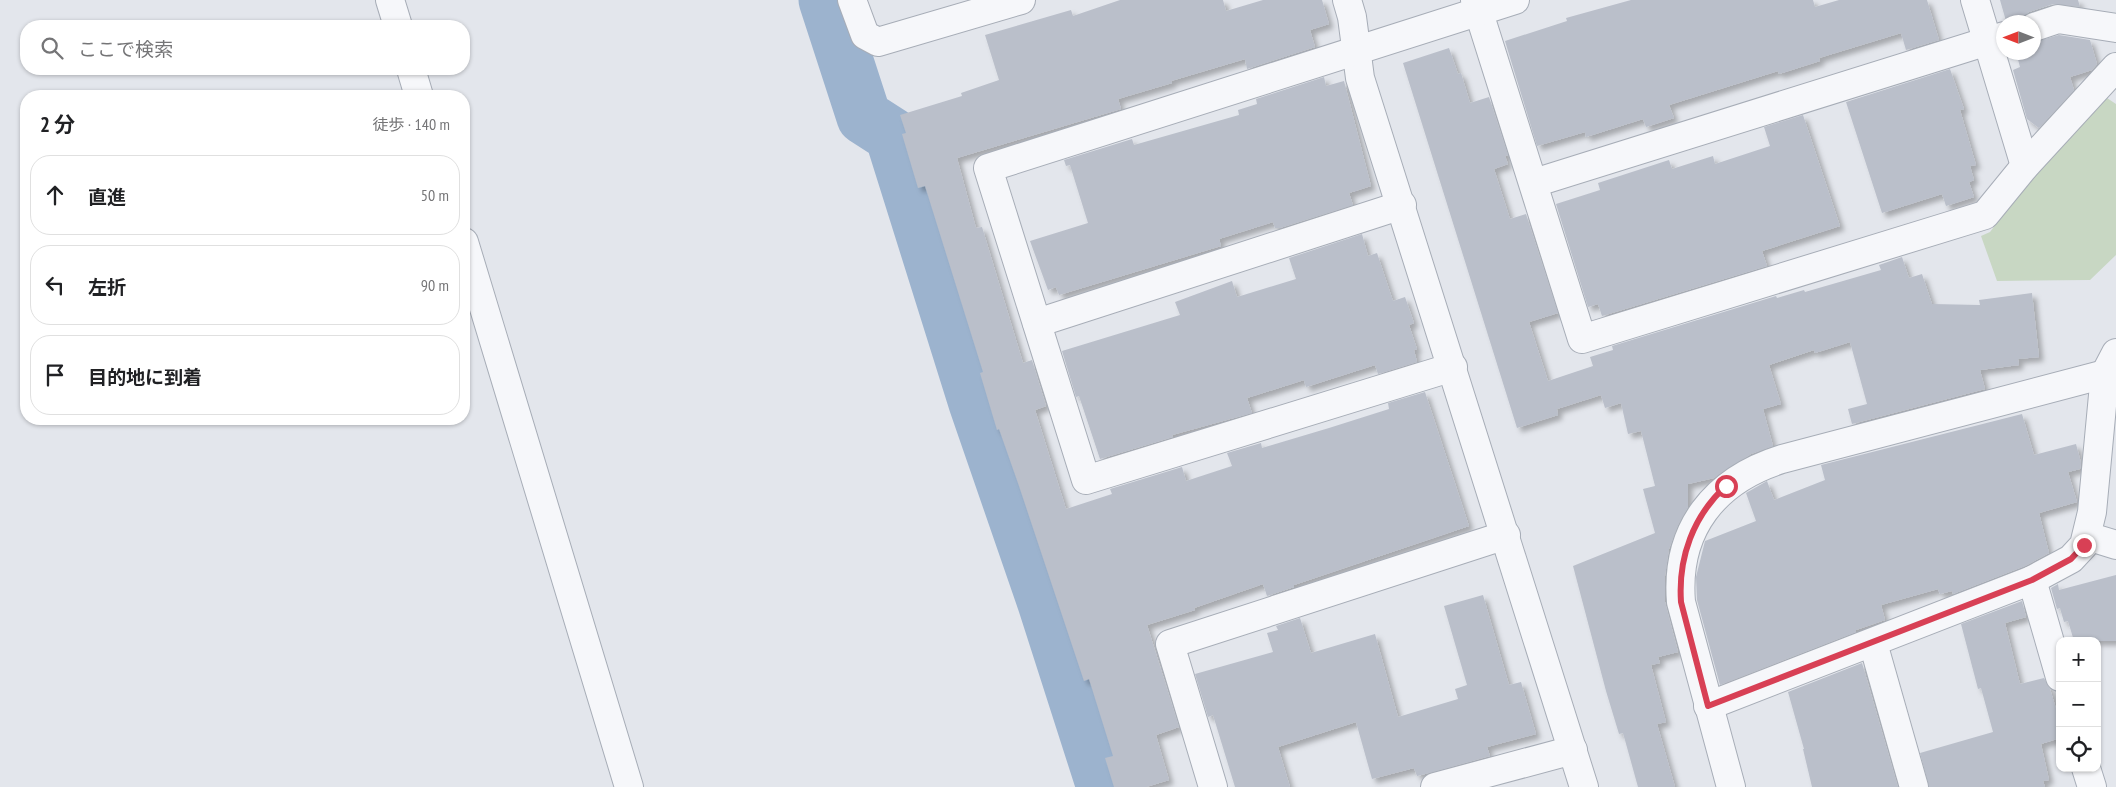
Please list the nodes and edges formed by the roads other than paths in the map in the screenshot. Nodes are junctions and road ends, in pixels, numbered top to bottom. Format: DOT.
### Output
graph roads {
  1 [pos="390,0"];
  2 [pos="852,0"];
  3 [pos="1021,0"];
  4 [pos="1347,0"];
  5 [pos="1514,0"];
  6 [pos="1975,0"];
  7 [pos="1477,6"];
  8 [pos="396,20"];
  9 [pos="2041,24"];
  10 [pos="2116,28"];
  11 [pos="1996,38"];
  12 [pos="1356,49"];
  13 [pos="2001,60"];
  14 [pos="2116,67"];
  15 [pos="413,75"];
  16 [pos="417,90"];
  17 [pos="2025,166"];
  18 [pos="1534,183"];
  19 [pos="1402,205"];
  20 [pos="470,262"];
  21 [pos="1037,324"];
  22 [pos="2111,363"];
  23 [pos="1453,367"];
  24 [pos="1506,535"];
  25 [pos="2087,536"];
  26 [pos="2116,544"];
  27 [pos="2032,580"];
  28 [pos="1873,643"];
  29 [pos="2056,663"];
  30 [pos="1708,706"];
  31 [pos="1573,750"];
  32 [pos="2087,772"];
  33 [pos="629,787"];
  34 [pos="1212,787"];
  35 [pos="1435,787"];
  36 [pos="1584,787"];
  37 [pos="1731,787"];
  38 [pos="1914,787"];
  39 [pos="2092,787"];
  1 -- 8 [label="street"];
  2 -- 3 [label="street"];
  4 -- 12 [label="street"];
  5 -- 7 [label="street"];
  6 -- 11 [label="street"];
  7 -- 12 [label="street"];
  7 -- 18 [label="street"];
  9 -- 10 [label="street"];
  11 -- 18 [label="street"];
  12 -- 19 [label="street"];
  12 -- 21 [label="street"];
  13 -- 17 [label="street"];
  14 -- 17 [label="street"];
  15 -- 16 [label="street"];
  17 -- 18 [label="street"];
  19 -- 21 [label="street"];
  19 -- 23 [label="street"];
  20 -- 33 [label="street"];
  21 -- 23 [label="street"];
  22 -- 25 [label="street"];
  22 -- 30 [label="street"];
  23 -- 24 [label="street"];
  24 -- 31 [label="street"];
  24 -- 34 [label="street"];
  25 -- 26 [label="street"];
  25 -- 27 [label="street"];
  27 -- 28 [label="street"];
  27 -- 29 [label="street"];
  28 -- 30 [label="street"];
  28 -- 38 [label="street"];
  30 -- 37 [label="street"];
  31 -- 35 [label="street"];
  31 -- 36 [label="street"];
  32 -- 39 [label="street"];
}
